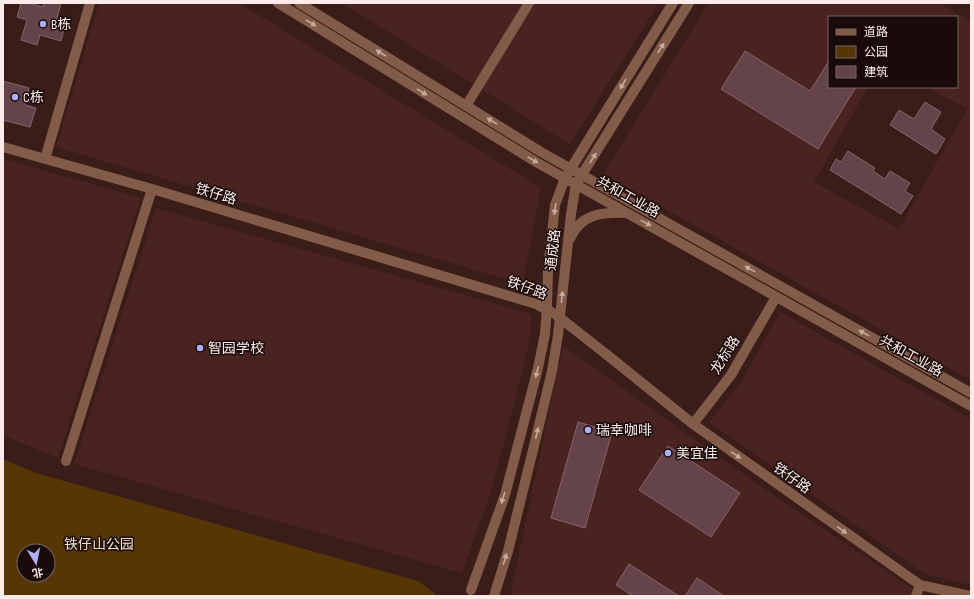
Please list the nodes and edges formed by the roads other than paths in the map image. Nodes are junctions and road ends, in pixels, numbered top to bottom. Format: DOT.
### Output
graph roads {
  1 [pos="90,3"];
  2 [pos="278,3"];
  3 [pos="301,3"];
  4 [pos="529,3"];
  5 [pos="673,3"];
  6 [pos="689,3"];
  7 [pos="466,106"];
  8 [pos="3,147"];
  9 [pos="45,159"];
  10 [pos="571,168"];
  11 [pos="582,175"];
  12 [pos="565,178"];
  13 [pos="576,184"];
  14 [pos="152,189"];
  15 [pos="628,213"];
  16 [pos="568,245"];
  17 [pos="776,296"];
  18 [pos="971,393"];
  19 [pos="971,406"];
  20 [pos="693,424"];
  21 [pos="66,461"];
  22 [pos="920,585"];
  23 [pos="472,590"];
  24 [pos="494,596"];
  25 [pos="916,596"];
  26 [pos="970,596"];
  1 -- 9 [label="street"];
  2 -- 12 [label="street, 共和工业路, one-way"];
  7 -- 3 [label="street, 共和工业路, one-way"];
  4 -- 7 [label="street"];
  5 -- 10 [label="street, 通成路, one-way"];
  11 -- 6 [label="street, 通成路, one-way"];
  10 -- 7 [label="street, 共和工业路, one-way"];
  8 -- 9 [label="street, 铁仔路"];
  9 -- 14 [label="street, 铁仔路"];
  10 -- 11 [label="street, 共和工业路"];
  10 -- 12 [label="street, 通成路"];
  11 -- 13 [label="street, 通成路"];
  18 -- 11 [label="street, 共和工业路, one-way"];
  12 -- 13 [label="street, 共和工业路"];
  12 -- 23 [label="street, 通成路, one-way"];
  13 -- 15 [label="street, 共和工业路"];
  13 -- 16 [label="street, 通成路"];
  14 -- 20 [label="street, 铁仔路, bridge"];
  14 -- 21 [label="street"];
  15 -- 16 [label="street"];
  15 -- 17 [label="street, 共和工业路, one-way"];
  24 -- 16 [label="street, 通成路, one-way"];
  17 -- 19 [label="street, 共和工业路"];
  17 -- 20 [label="street, 龙标路"];
  20 -- 22 [label="street, 铁仔路, one-way"];
  22 -- 25 [label="street"];
  22 -- 26 [label="street, 铁仔路"];
}
